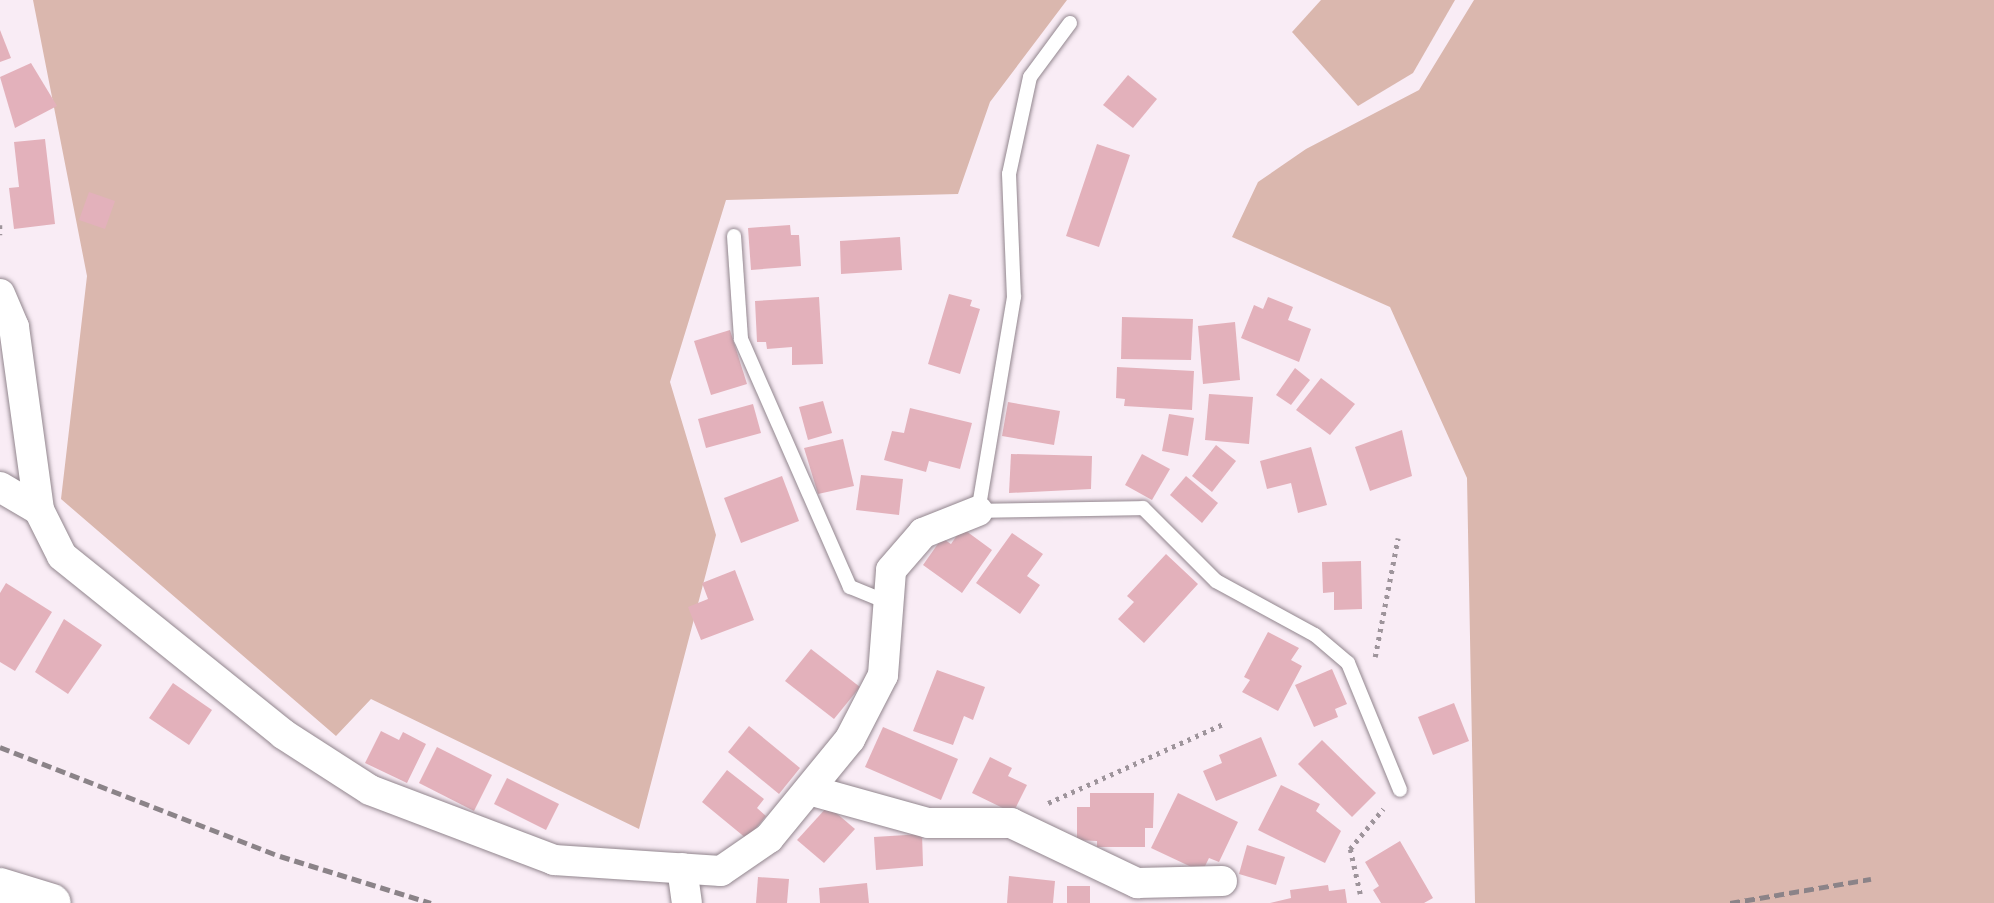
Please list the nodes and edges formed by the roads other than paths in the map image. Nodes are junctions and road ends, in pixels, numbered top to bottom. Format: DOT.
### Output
graph roads {
  1 [pos="1070,23"];
  2 [pos="734,236"];
  3 [pos="0,294"];
  4 [pos="2,494"];
  5 [pos="39,510"];
  6 [pos="978,511"];
  7 [pos="889,603"];
  8 [pos="809,790"];
  9 [pos="1400,790"];
  10 [pos="682,868"];
  11 [pos="1222,881"];
  12 [pos="0,887"];
  13 [pos="52,903"];
  14 [pos="687,903"];
  1 -- 6 [label="lane"];
  2 -- 7 [label="lane"];
  3 -- 5 [label="street"];
  4 -- 5 [label="street"];
  5 -- 10 [label="street"];
  6 -- 7 [label="street"];
  6 -- 9 [label="lane"];
  7 -- 8 [label="street"];
  8 -- 10 [label="street"];
  8 -- 11 [label="street"];
  10 -- 14 [label="street"];
  12 -- 13 [label="highway"];
}
